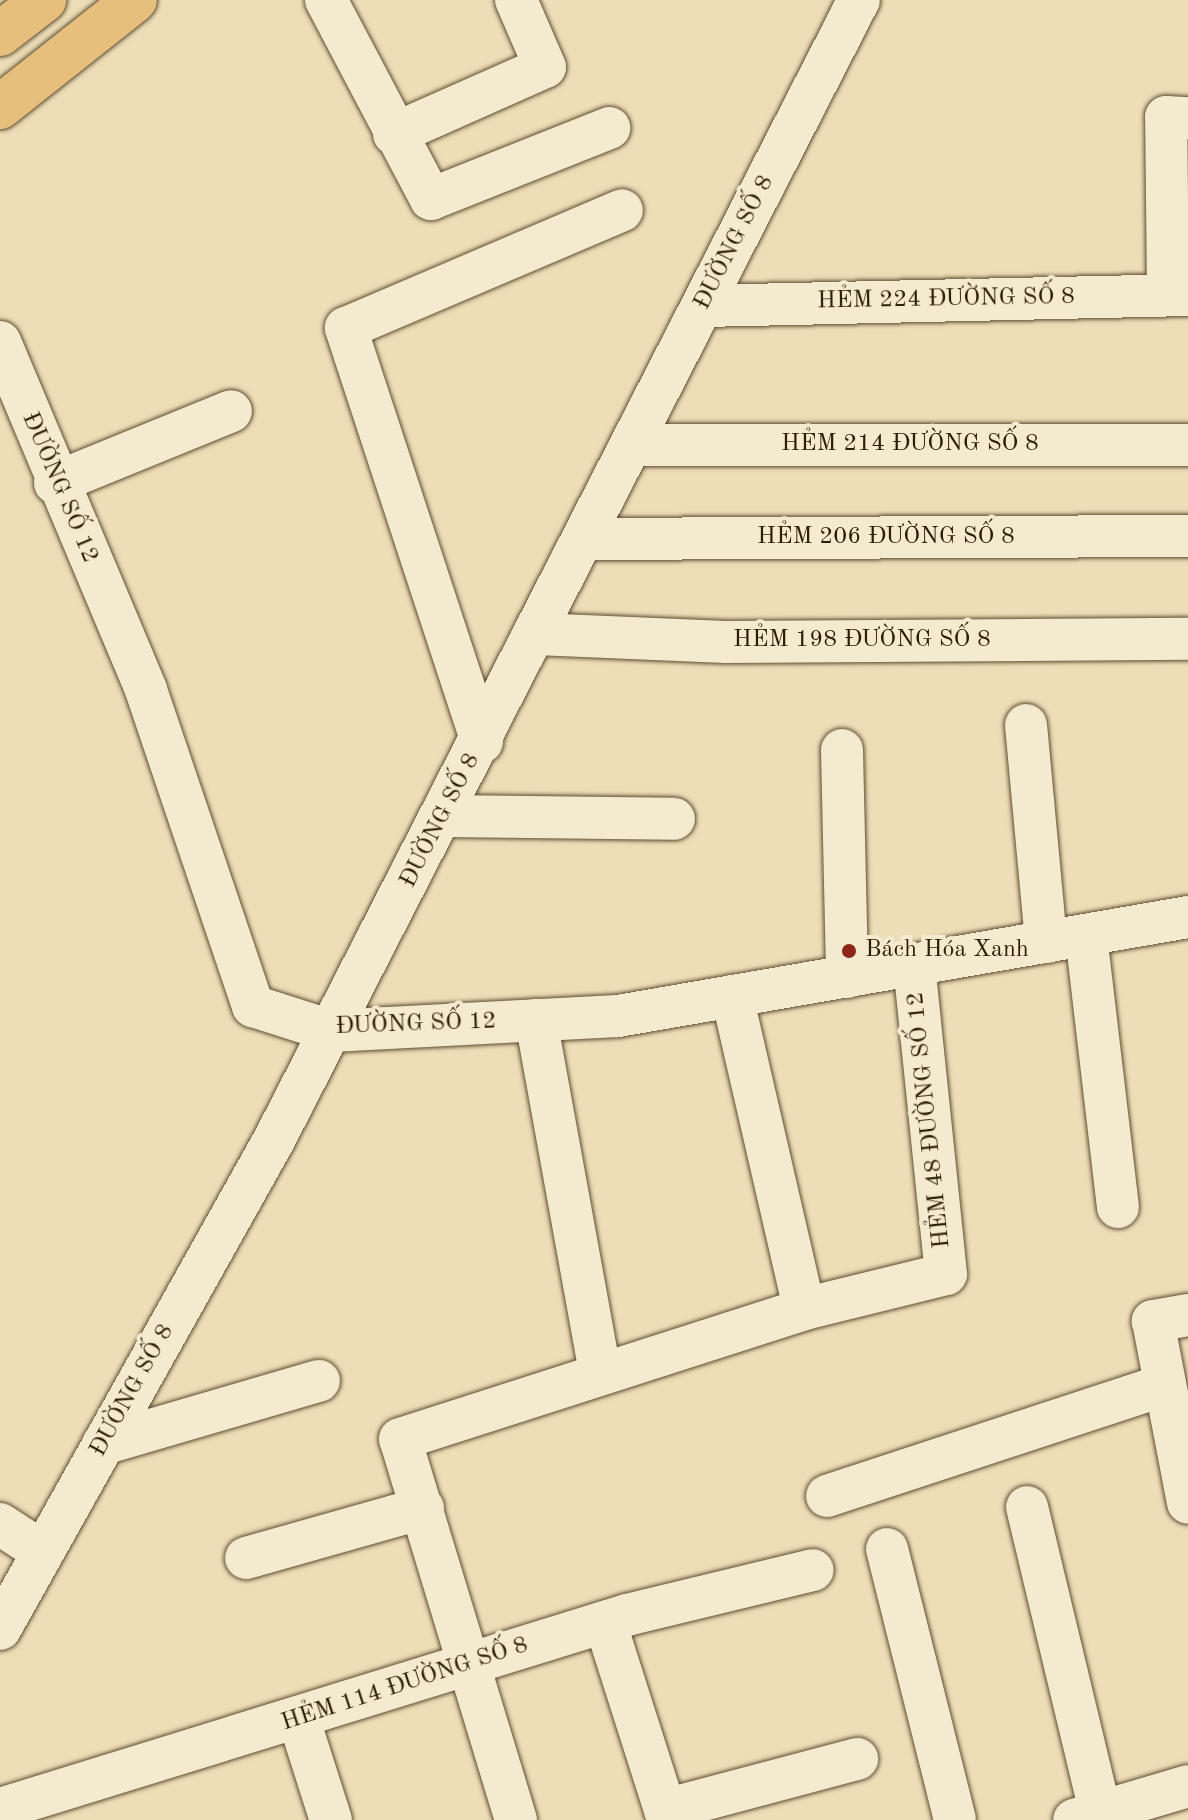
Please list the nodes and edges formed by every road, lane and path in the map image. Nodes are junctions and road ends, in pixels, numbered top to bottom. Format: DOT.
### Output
graph roads {
  1 [pos="44,0"];
  2 [pos="135,0"];
  3 [pos="326,0"];
  4 [pos="516,0"];
  5 [pos="859,0"];
  6 [pos="0,34"];
  7 [pos="0,107"];
  8 [pos="1177,118"];
  9 [pos="609,128"];
  10 [pos="394,134"];
  11 [pos="622,210"];
  12 [pos="1178,295"];
  13 [pos="703,306"];
  14 [pos="0,342"];
  15 [pos="231,411"];
  16 [pos="633,445"];
  17 [pos="1188,445"];
  18 [pos="55,483"];
  19 [pos="1188,536"];
  20 [pos="585,539"];
  21 [pos="536,634"];
  22 [pos="1188,639"];
  23 [pos="1026,725"];
  24 [pos="482,742"];
  25 [pos="842,750"];
  26 [pos="444,816"];
  27 [pos="674,819"];
  28 [pos="1188,917"];
  29 [pos="1086,935"];
  30 [pos="1046,942"];
  31 [pos="914,965"];
  32 [pos="847,977"];
  33 [pos="732,996"];
  34 [pos="536,1020"];
  35 [pos="331,1031"];
  36 [pos="1118,1207"];
  37 [pos="804,1309"];
  38 [pos="1171,1318"];
  39 [pos="600,1373"];
  40 [pos="319,1381"];
  41 [pos="1164,1385"];
  42 [pos="103,1444"];
  43 [pos="827,1496"];
  44 [pos="1188,1503"];
  45 [pos="1027,1507"];
  46 [pos="423,1508"];
  47 [pos="0,1524"];
  48 [pos="887,1549"];
  49 [pos="43,1552"];
  50 [pos="246,1558"];
  51 [pos="813,1570"];
  52 [pos="605,1622"];
  53 [pos="0,1629"];
  54 [pos="473,1663"];
  55 [pos="299,1720"];
  56 [pos="857,1759"];
  57 [pos="1188,1786"];
  58 [pos="0,1809"];
  59 [pos="1087,1816"];
  60 [pos="331,1820"];
  61 [pos="516,1820"];
  62 [pos="955,1820"];
  1 -- 6 [label="main road"];
  2 -- 7 [label="main road"];
  3 -- 10 [label="street"];
  4 -- 10 [label="street"];
  5 -- 13 [label="street, ĐƯỜNG SỐ 8"];
  8 -- 12 [label="street"];
  9 -- 10 [label="street"];
  11 -- 24 [label="street"];
  12 -- 13 [label="street, HẺM 224 ĐƯỜNG SỐ 8"];
  13 -- 16 [label="street, ĐƯỜNG SỐ 8"];
  14 -- 18 [label="street, ĐƯỜNG SỐ 12"];
  15 -- 18 [label="street"];
  16 -- 17 [label="street, HẺM 214 ĐƯỜNG SỐ 8"];
  16 -- 20 [label="street, ĐƯỜNG SỐ 8"];
  18 -- 35 [label="street, ĐƯỜNG SỐ 12"];
  19 -- 20 [label="street, HẺM 206 ĐƯỜNG SỐ 8"];
  20 -- 21 [label="street, ĐƯỜNG SỐ 8"];
  21 -- 22 [label="street, HẺM 198 ĐƯỜNG SỐ 8"];
  21 -- 24 [label="street, ĐƯỜNG SỐ 8"];
  23 -- 30 [label="street"];
  24 -- 26 [label="street, ĐƯỜNG SỐ 8"];
  25 -- 32 [label="street"];
  26 -- 27 [label="street"];
  26 -- 35 [label="street, ĐƯỜNG SỐ 8"];
  28 -- 29 [label="street, ĐƯỜNG SỐ 12"];
  29 -- 30 [label="street, ĐƯỜNG SỐ 12"];
  29 -- 36 [label="street"];
  30 -- 31 [label="street, ĐƯỜNG SỐ 12"];
  31 -- 32 [label="street, ĐƯỜNG SỐ 12"];
  31 -- 37 [label="street, HẺM 48 ĐƯỜNG SỐ 12"];
  32 -- 33 [label="street, ĐƯỜNG SỐ 12"];
  33 -- 34 [label="street, ĐƯỜNG SỐ 12"];
  33 -- 37 [label="street"];
  34 -- 35 [label="street, ĐƯỜNG SỐ 12"];
  34 -- 39 [label="street"];
  35 -- 42 [label="street, ĐƯỜNG SỐ 8"];
  37 -- 39 [label="street"];
  38 -- 41 [label="street"];
  39 -- 46 [label="street"];
  40 -- 42 [label="street"];
  41 -- 43 [label="street"];
  41 -- 44 [label="street"];
  42 -- 49 [label="street, ĐƯỜNG SỐ 8"];
  45 -- 59 [label="street"];
  46 -- 50 [label="street"];
  46 -- 54 [label="street"];
  47 -- 49 [label="street"];
  48 -- 62 [label="street"];
  49 -- 53 [label="street, ĐƯỜNG SỐ 8"];
  51 -- 52 [label="street, HẺM 114 ĐƯỜNG SỐ 8"];
  52 -- 54 [label="street, HẺM 114 ĐƯỜNG SỐ 8"];
  52 -- 56 [label="street"];
  54 -- 55 [label="street, HẺM 114 ĐƯỜNG SỐ 8"];
  54 -- 61 [label="street"];
  55 -- 58 [label="street, HẺM 114 ĐƯỜNG SỐ 8"];
  55 -- 60 [label="street"];
  57 -- 59 [label="street"];
}
